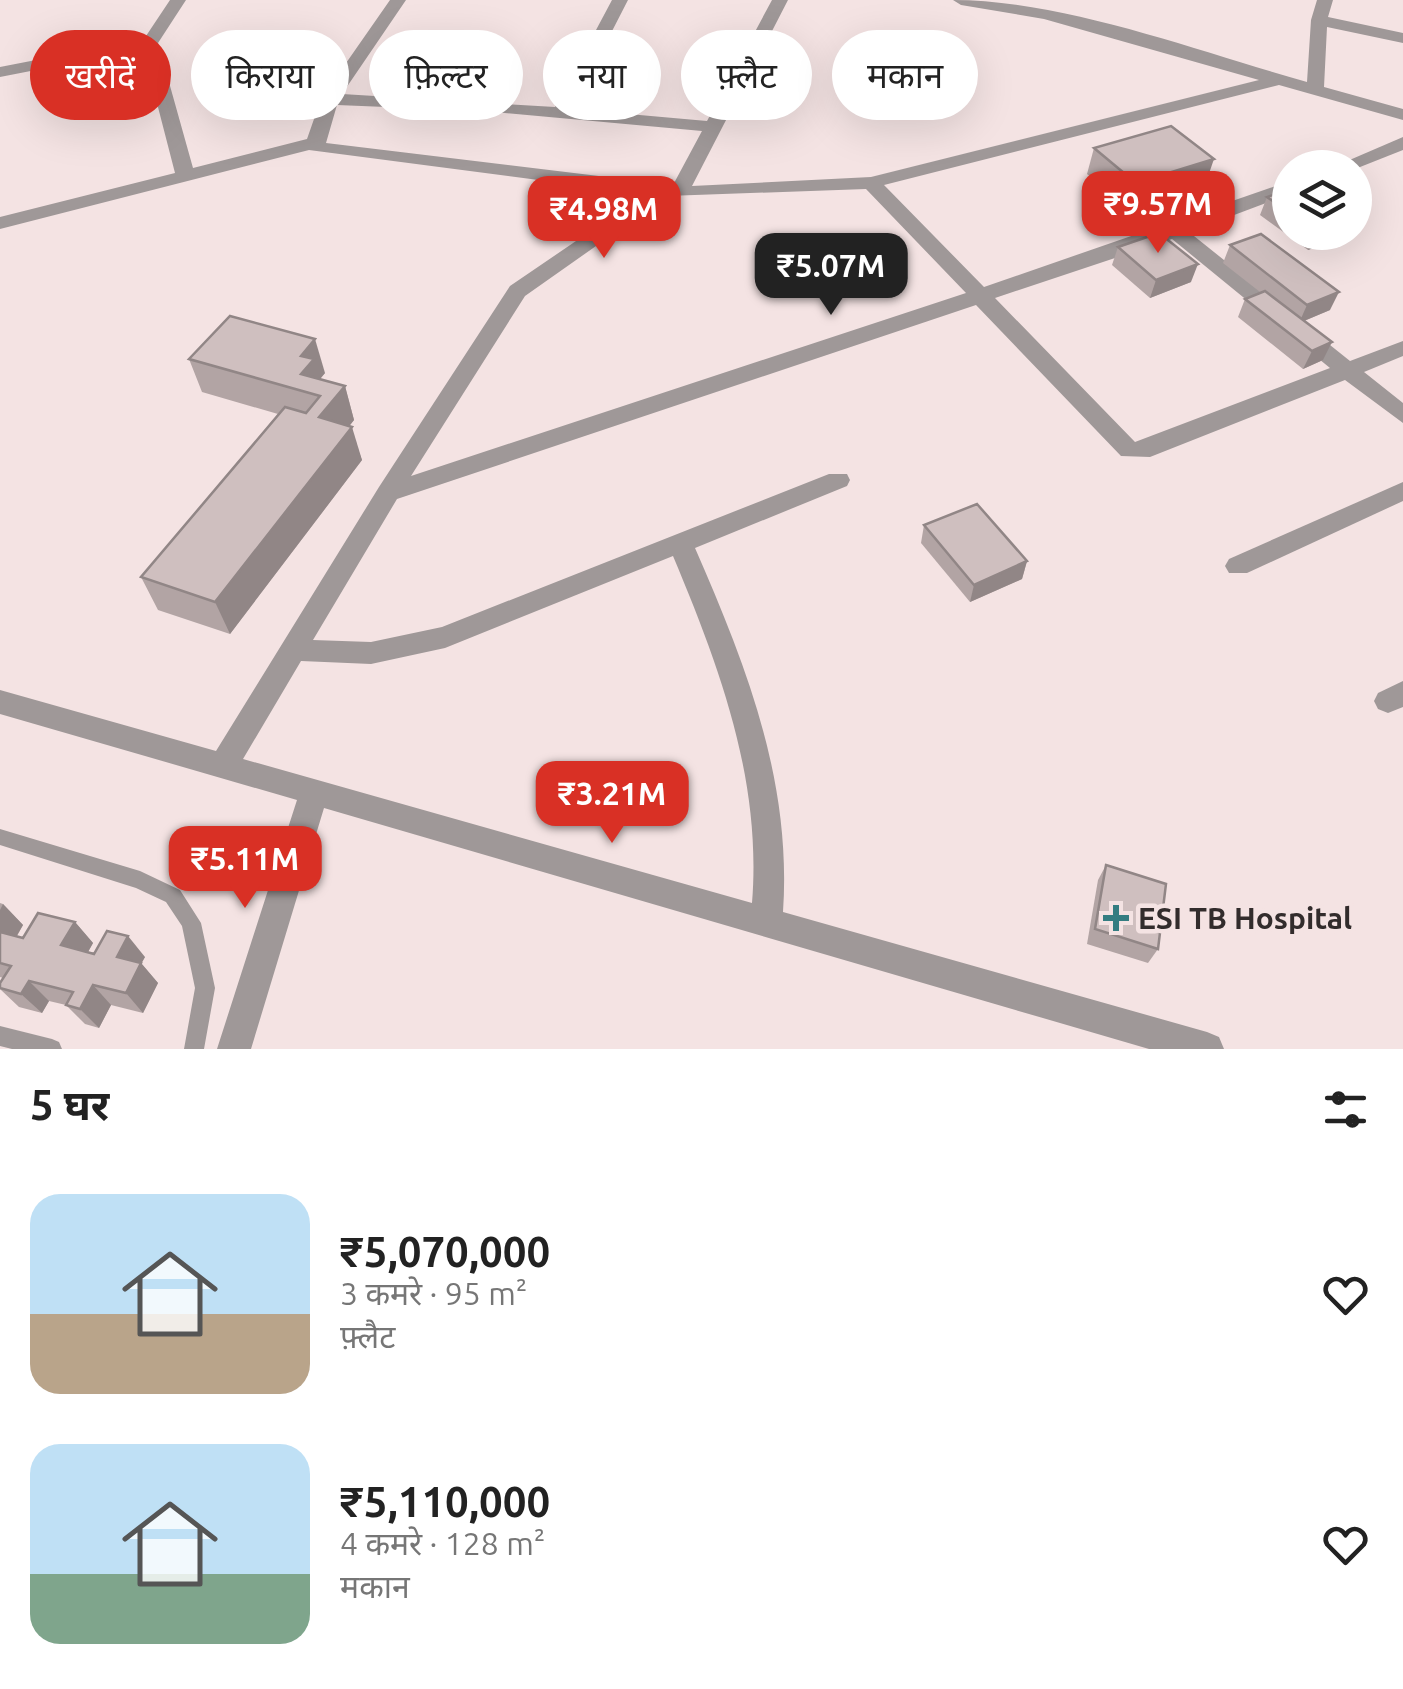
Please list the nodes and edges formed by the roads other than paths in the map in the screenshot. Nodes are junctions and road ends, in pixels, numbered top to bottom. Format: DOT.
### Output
graph roads {
  1 [pos="178,0"];
  2 [pos="398,0"];
  3 [pos="620,0"];
  4 [pos="780,0"];
  5 [pos="961,0"];
  6 [pos="1325,0"];
  7 [pos="981,2"];
  8 [pos="1045,7"];
  9 [pos="1319,20"];
  10 [pos="159,30"];
  11 [pos="604,30"];
  12 [pos="1403,38"];
  13 [pos="30,66"];
  14 [pos="349,71"];
  15 [pos="0,72"];
  16 [pos="1283,79"];
  17 [pos="1315,88"];
  18 [pos="349,100"];
  19 [pos="543,111"];
  20 [pos="1403,115"];
  21 [pos="170,120"];
  22 [pos="322,120"];
  23 [pos="649,120"];
  24 [pos="715,126"];
  25 [pos="314,143"];
  26 [pos="1403,144"];
  27 [pos="1372,156"];
  28 [pos="185,175"];
  29 [pos="871,183"];
  30 [pos="671,191"];
  31 [pos="1272,194"];
  32 [pos="0,222"];
  33 [pos="1175,231"];
  34 [pos="979,296"];
  35 [pos="1403,348"];
  36 [pos="1349,370"];
  37 [pos="1403,415"];
  38 [pos="838,480"];
  39 [pos="1403,491"];
  40 [pos="388,493"];
  41 [pos="681,544"];
  42 [pos="1238,566"];
  43 [pos="292,650"];
  44 [pos="0,702"];
  45 [pos="223,766"];
  46 [pos="314,792"];
  47 [pos="0,838"];
  48 [pos="766,922"];
  49 [pos="0,1036"];
  50 [pos="52,1049"];
  51 [pos="194,1049"];
  52 [pos="234,1049"];
  53 [pos="1207,1049"];
  1 -- 10 [label="street"];
  2 -- 14 [label="street"];
  3 -- 11 [label="street"];
  4 -- 24 [label="street"];
  5 -- 7 [label="street"];
  6 -- 9 [label="street"];
  7 -- 8 [label="street"];
  8 -- 16 [label="street"];
  9 -- 12 [label="street"];
  9 -- 17 [label="street"];
  13 -- 15 [label="street"];
  16 -- 17 [label="street"];
  16 -- 29 [label="street"];
  17 -- 20 [label="street"];
  18 -- 19 [label="street"];
  21 -- 28 [label="street"];
  22 -- 25 [label="street"];
  23 -- 24 [label="street"];
  24 -- 30 [label="street"];
  25 -- 28 [label="street"];
  25 -- 30 [label="street"];
  26 -- 27 [label="street"];
  28 -- 32 [label="street"];
  29 -- 30 [label="street"];
  29 -- 34 [label="street"];
  30 -- 40 [label="street"];
  31 -- 33 [label="street"];
  33 -- 34 [label="street"];
  33 -- 36 [label="street"];
  34 -- 36 [label="street"];
  34 -- 40 [label="street"];
  35 -- 36 [label="street"];
  36 -- 37 [label="street"];
  38 -- 41 [label="street"];
  39 -- 42 [label="street"];
  40 -- 43 [label="street"];
  41 -- 43 [label="street"];
  41 -- 48 [label="street"];
  43 -- 45 [label="street"];
  44 -- 45 [label="street"];
  45 -- 46 [label="street"];
  46 -- 48 [label="street"];
  46 -- 52 [label="street"];
  47 -- 51 [label="lane"];
  48 -- 53 [label="street"];
  49 -- 50 [label="lane"];
}
